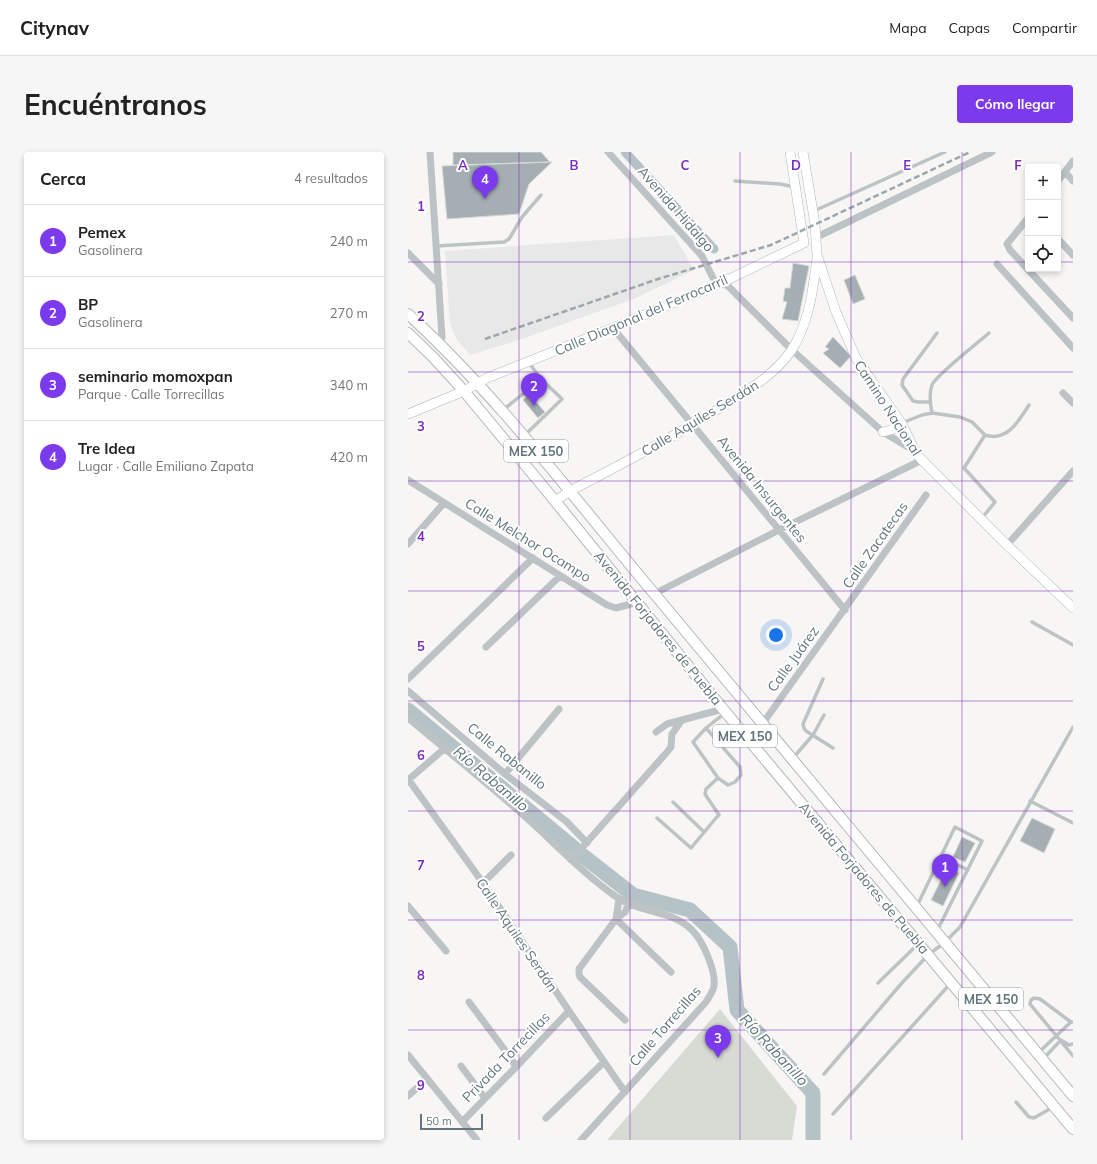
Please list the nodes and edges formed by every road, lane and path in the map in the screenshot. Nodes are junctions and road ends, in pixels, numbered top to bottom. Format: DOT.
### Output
graph roads {
  1 [pos="430,152"];
  2 [pos="608,152"];
  3 [pos="790,152"];
  4 [pos="803,152"];
  5 [pos="945,152"];
  6 [pos="992,152"];
  7 [pos="1073,161"];
  8 [pos="1065,172"];
  9 [pos="1061,177"];
  10 [pos="735,181"];
  11 [pos="1073,181"];
  12 [pos="796,188"];
  13 [pos="541,195"];
  14 [pos="813,211"];
  15 [pos="1025,222"];
  16 [pos="817,237"];
  17 [pos="1061,242"];
  18 [pos="437,246"];
  19 [pos="408,253"];
  20 [pos="817,255"];
  21 [pos="1073,255"];
  22 [pos="997,264"];
  23 [pos="721,283"];
  24 [pos="439,284"];
  25 [pos="408,314"];
  26 [pos="1073,318"];
  27 [pos="613,328"];
  28 [pos="408,333"];
  29 [pos="937,333"];
  30 [pos="989,333"];
  31 [pos="440,344"];
  32 [pos="1073,348"];
  33 [pos="792,350"];
  34 [pos="528,362"];
  35 [pos="541,379"];
  36 [pos="477,383"];
  37 [pos="464,391"];
  38 [pos="1063,393"];
  39 [pos="930,402"];
  40 [pos="1073,403"];
  41 [pos="1029,405"];
  42 [pos="501,411"];
  43 [pos="932,413"];
  44 [pos="408,414"];
  45 [pos="902,424"];
  46 [pos="693,425"];
  47 [pos="883,432"];
  48 [pos="985,435"];
  49 [pos="523,437"];
  50 [pos="919,456"];
  51 [pos="1073,471"];
  52 [pos="408,480"];
  53 [pos="570,491"];
  54 [pos="926,495"];
  55 [pos="555,501"];
  56 [pos="444,502"];
  57 [pos="981,519"];
  58 [pos="779,530"];
  59 [pos="408,544"];
  60 [pos="1007,545"];
  61 [pos="533,558"];
  62 [pos="560,576"];
  63 [pos="654,594"];
  64 [pos="638,602"];
  65 [pos="1073,608"];
  66 [pos="845,610"];
  67 [pos="1032,622"];
  68 [pos="1073,645"];
  69 [pos="486,647"];
  70 [pos="408,679"];
  71 [pos="823,679"];
  72 [pos="408,691"];
  73 [pos="559,709"];
  74 [pos="724,711"];
  75 [pos="824,715"];
  76 [pos="408,718"];
  77 [pos="682,720"];
  78 [pos="762,723"];
  79 [pos="1073,727"];
  80 [pos="706,728"];
  81 [pos="656,732"];
  82 [pos="813,735"];
  83 [pos="833,748"];
  84 [pos="444,749"];
  85 [pos="792,759"];
  86 [pos="505,774"];
  87 [pos="718,778"];
  88 [pos="408,780"];
  89 [pos="1030,801"];
  90 [pos="673,802"];
  91 [pos="657,818"];
  92 [pos="1073,823"];
  93 [pos="704,832"];
  94 [pos="588,843"];
  95 [pos="511,855"];
  96 [pos="941,857"];
  97 [pos="571,860"];
  98 [pos="968,870"];
  99 [pos="483,883"];
  100 [pos="619,899"];
  101 [pos="628,903"];
  102 [pos="408,906"];
  103 [pos="916,909"];
  104 [pos="616,919"];
  105 [pos="936,933"];
  106 [pos="919,944"];
  107 [pos="944,944"];
  108 [pos="446,951"];
  109 [pos="928,955"];
  110 [pos="671,972"];
  111 [pos="878,983"];
  112 [pos="951,984"];
  113 [pos="469,1002"];
  114 [pos="569,1011"];
  115 [pos="625,1020"];
  116 [pos="1072,1022"];
  117 [pos="1057,1036"];
  118 [pos="1061,1040"];
  119 [pos="1073,1044"];
  120 [pos="408,1055"];
  121 [pos="1073,1056"];
  122 [pos="1040,1057"];
  123 [pos="604,1062"];
  124 [pos="461,1066"];
  125 [pos="516,1067"];
  126 [pos="824,1074"];
  127 [pos="427,1079"];
  128 [pos="625,1092"];
  129 [pos="408,1096"];
  130 [pos="1073,1096"];
  131 [pos="485,1098"];
  132 [pos="1016,1102"];
  133 [pos="1054,1107"];
  134 [pos="833,1114"];
  135 [pos="546,1118"];
  136 [pos="462,1122"];
  137 [pos="1073,1129"];
  138 [pos="477,1140"];
  139 [pos="582,1140"];
  1 -- 18 [label="street"];
  2 -- 23 [label="street, Avenida Hidalgo"];
  3 -- 12 [label="main road"];
  4 -- 14 [label="main road, Camino Nacional"];
  5 -- 14 [label="lane"];
  6 -- 16 [label="street"];
  7 -- 8 [label="street"];
  8 -- 9 [label="street"];
  8 -- 11 [label="street"];
  10 -- 12 [label="lane"];
  12 -- 23 [label="main road, Calle Diagonal del Ferrocarril"];
  13 -- 18 [label="lane"];
  14 -- 16 [label="main road, Camino Nacional"];
  15 -- 26 [label="street"];
  16 -- 20 [label="main road, Camino Nacional"];
  17 -- 21 [label="street"];
  18 -- 24 [label="street"];
  19 -- 24 [label="street"];
  20 -- 33 [label="main road, Calle Aquiles Serdán"];
  20 -- 45 [label="main road, Camino Nacional"];
  22 -- 32 [label="street"];
  23 -- 27 [label="main road, Calle Diagonal del Ferrocarril"];
  23 -- 33 [label="street, Avenida Hidalgo"];
  24 -- 31 [label="street"];
  25 -- 31 [label="main road, Avenida Forjadores de Puebla / MEX 150"];
  27 -- 34 [label="main road, Calle Diagonal del Ferrocarril"];
  27 -- 46 [label="street, Avenida Insurgentes"];
  28 -- 37 [label="main road, Avenida Forjadores de Puebla / MEX 150"];
  29 -- 39 [label="lane"];
  30 -- 39 [label="lane"];
  31 -- 36 [label="main road, Avenida Forjadores de Puebla / MEX 150"];
  33 -- 46 [label="main road, Calle Aquiles Serdán"];
  33 -- 47 [label="street, Avenida Hidalgo"];
  34 -- 35 [label="lane"];
  34 -- 36 [label="main road, Calle Diagonal del Ferrocarril"];
  35 -- 42 [label="lane"];
  35 -- 49 [label="lane"];
  36 -- 37 [label="main road, Calle Diagonal del Ferrocarril"];
  36 -- 42 [label="main road, Avenida Forjadores de Puebla / MEX 150"];
  37 -- 44 [label="main road, Calle Diagonal del Ferrocarril"];
  37 -- 55 [label="main road, Avenida Forjadores de Puebla / MEX 150"];
  38 -- 40 [label="street"];
  39 -- 43 [label="lane"];
  41 -- 48 [label="lane"];
  42 -- 49 [label="main road, Avenida Forjadores de Puebla / MEX 150"];
  43 -- 45 [label="lane"];
  43 -- 48 [label="lane"];
  45 -- 47 [label="main road"];
  45 -- 50 [label="main road, Camino Nacional"];
  46 -- 53 [label="main road, Calle Aquiles Serdán"];
  46 -- 58 [label="street, Avenida Insurgentes"];
  47 -- 50 [label="street, Avenida Hidalgo"];
  48 -- 57 [label="lane"];
  49 -- 53 [label="main road, Avenida Forjadores de Puebla / MEX 150"];
  50 -- 57 [label="main road, Camino Nacional"];
  50 -- 58 [label="street"];
  51 -- 60 [label="street"];
  52 -- 56 [label="street, Calle Melchor Ocampo"];
  53 -- 55 [label="main road, Calle Aquiles Serdán"];
  53 -- 63 [label="main road, Avenida Forjadores de Puebla / MEX 150"];
  54 -- 66 [label="street, Calle Zacatecas"];
  55 -- 64 [label="main road, Avenida Forjadores de Puebla / MEX 150"];
  56 -- 59 [label="street"];
  56 -- 61 [label="street, Calle Melchor Ocampo"];
  57 -- 60 [label="main road, Camino Nacional"];
  58 -- 63 [label="street"];
  58 -- 66 [label="street, Avenida Insurgentes"];
  60 -- 65 [label="main road, Camino Nacional"];
  61 -- 62 [label="street, Calle Melchor Ocampo"];
  61 -- 70 [label="street"];
  62 -- 64 [label="street, Calle Melchor Ocampo"];
  62 -- 69 [label="street"];
  63 -- 78 [label="main road, Avenida Forjadores de Puebla / MEX 150"];
  64 -- 74 [label="main road, Avenida Forjadores de Puebla / MEX 150"];
  66 -- 78 [label="street, Calle Juárez"];
  67 -- 68 [label="lane"];
  71 -- 82 [label="lane"];
  72 -- 86 [label="street, Calle Rabanillo"];
  73 -- 86 [label="street"];
  74 -- 77 [label="street"];
  74 -- 80 [label="lane"];
  74 -- 106 [label="main road, Avenida Forjadores de Puebla / MEX 150"];
  75 -- 82 [label="lane"];
  76 -- 84 [label="street, Calle Torrecillas"];
  77 -- 81 [label="street"];
  77 -- 94 [label="street"];
  78 -- 85 [label="main road, Avenida Forjadores de Puebla / MEX 150"];
  79 -- 89 [label="lane"];
  80 -- 87 [label="lane"];
  80 -- 87 [label="lane"];
  82 -- 83 [label="lane"];
  82 -- 85 [label="lane"];
  84 -- 88 [label="street"];
  84 -- 97 [label="street, Calle Torrecillas"];
  85 -- 103 [label="main road, Avenida Forjadores de Puebla / MEX 150"];
  86 -- 94 [label="street, Calle Rabanillo"];
  87 -- 93 [label="lane"];
  88 -- 99 [label="street, Calle Aquiles Serdán"];
  89 -- 92 [label="lane"];
  89 -- 107 [label="lane"];
  90 -- 93 [label="lane"];
  91 -- 93 [label="lane"];
  94 -- 97 [label="street"];
  95 -- 99 [label="street"];
  96 -- 98 [label="lane"];
  96 -- 98 [label="lane"];
  96 -- 103 [label="lane"];
  97 -- 100 [label="street, Calle Torrecillas"];
  98 -- 105 [label="lane"];
  99 -- 114 [label="street, Calle Aquiles Serdán"];
  100 -- 101 [label="street, Calle Torrecillas"];
  100 -- 104 [label="street"];
  101 -- 104 [label="street"];
  101 -- 128 [label="street, Calle Torrecillas"];
  102 -- 108 [label="street"];
  103 -- 105 [label="main road, Avenida Forjadores de Puebla / MEX 150"];
  104 -- 110 [label="street"];
  104 -- 115 [label="street"];
  105 -- 107 [label="main road, Avenida Forjadores de Puebla / MEX 150"];
  106 -- 109 [label="main road, Avenida Forjadores de Puebla / MEX 150"];
  106 -- 111 [label="lane"];
  107 -- 109 [label="lane"];
  107 -- 122 [label="main road, Avenida Forjadores de Puebla / MEX 150"];
  109 -- 112 [label="main road, Avenida Forjadores de Puebla / MEX 150"];
  109 -- 126 [label="lane"];
  112 -- 133 [label="main road, Avenida Forjadores de Puebla / MEX 150"];
  112 -- 134 [label="lane"];
  113 -- 125 [label="street"];
  114 -- 123 [label="street, Calle Aquiles Serdán"];
  114 -- 125 [label="street, Privada Torrecillas"];
  116 -- 117 [label="lane"];
  116 -- 117 [label="lane"];
  117 -- 118 [label="lane"];
  117 -- 122 [label="lane"];
  118 -- 119 [label="lane"];
  118 -- 121 [label="lane"];
  118 -- 122 [label="lane"];
  120 -- 127 [label="street"];
  122 -- 130 [label="main road, Avenida Forjadores de Puebla / MEX 150"];
  123 -- 128 [label="street, Calle Aquiles Serdán"];
  123 -- 135 [label="street"];
  124 -- 131 [label="street"];
  125 -- 131 [label="street, Privada Torrecillas"];
  127 -- 129 [label="street"];
  127 -- 136 [label="street"];
  128 -- 139 [label="street, Calle Torrecillas"];
  131 -- 136 [label="street, Privada Torrecillas"];
  132 -- 133 [label="lane"];
  133 -- 137 [label="main road, Avenida Forjadores de Puebla / MEX 150"];
  136 -- 138 [label="street"];
}
